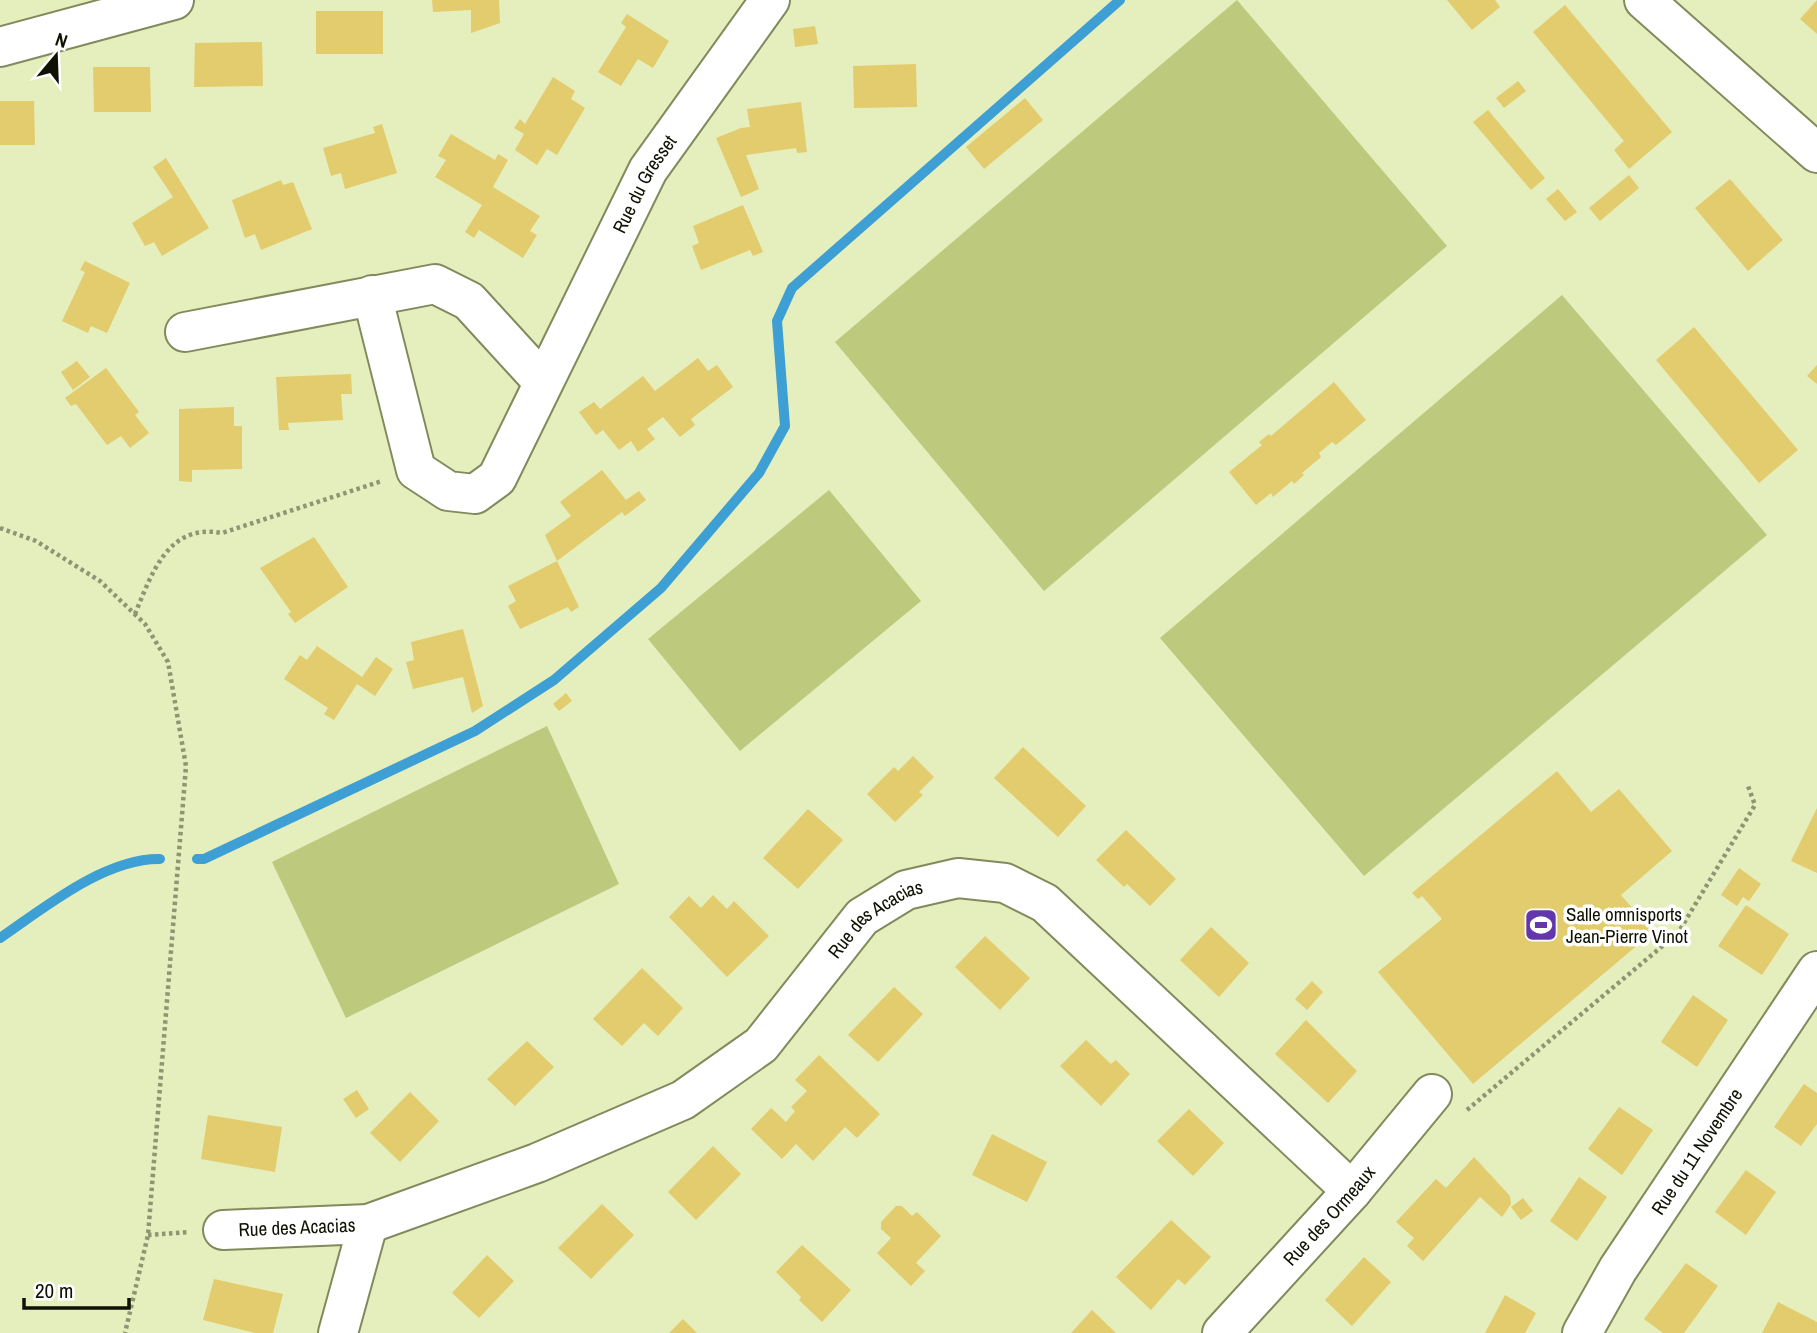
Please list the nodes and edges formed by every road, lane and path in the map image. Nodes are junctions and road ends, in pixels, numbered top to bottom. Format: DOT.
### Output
graph roads {
  1 [pos="174,0"];
  2 [pos="770,0"];
  3 [pos="1644,0"];
  4 [pos="0,47"];
  5 [pos="1817,153"];
  6 [pos="372,295"];
  7 [pos="184,332"];
  8 [pos="543,382"];
  9 [pos="416,470"];
  10 [pos="0,528"];
  11 [pos="135,614"];
  12 [pos="1748,786"];
  13 [pos="1817,971"];
  14 [pos="1432,1094"];
  15 [pos="1352,1191"];
  16 [pos="368,1224"];
  17 [pos="223,1230"];
  18 [pos="125,1333"];
  19 [pos="338,1333"];
  20 [pos="1222,1333"];
  21 [pos="1582,1333"];
  1 -- 4 [label="street"];
  2 -- 8 [label="street, Rue du Gresset"];
  3 -- 5 [label="street"];
  6 -- 7 [label="street"];
  6 -- 8 [label="street"];
  6 -- 9 [label="street"];
  8 -- 9 [label="street, Rue du Gresset"];
  9 -- 11 [label="path"];
  10 -- 11 [label="path"];
  11 -- 18 [label="path"];
  12 -- 14 [label="path"];
  13 -- 21 [label="street, Rue du 11 Novembre"];
  14 -- 15 [label="street, Rue des Ormeaux"];
  15 -- 16 [label="street, Rue des Acacias"];
  15 -- 20 [label="street, Rue des Ormeaux"];
  16 -- 17 [label="street, Rue des Acacias"];
  16 -- 19 [label="street, Rue des Acacias"];
}
